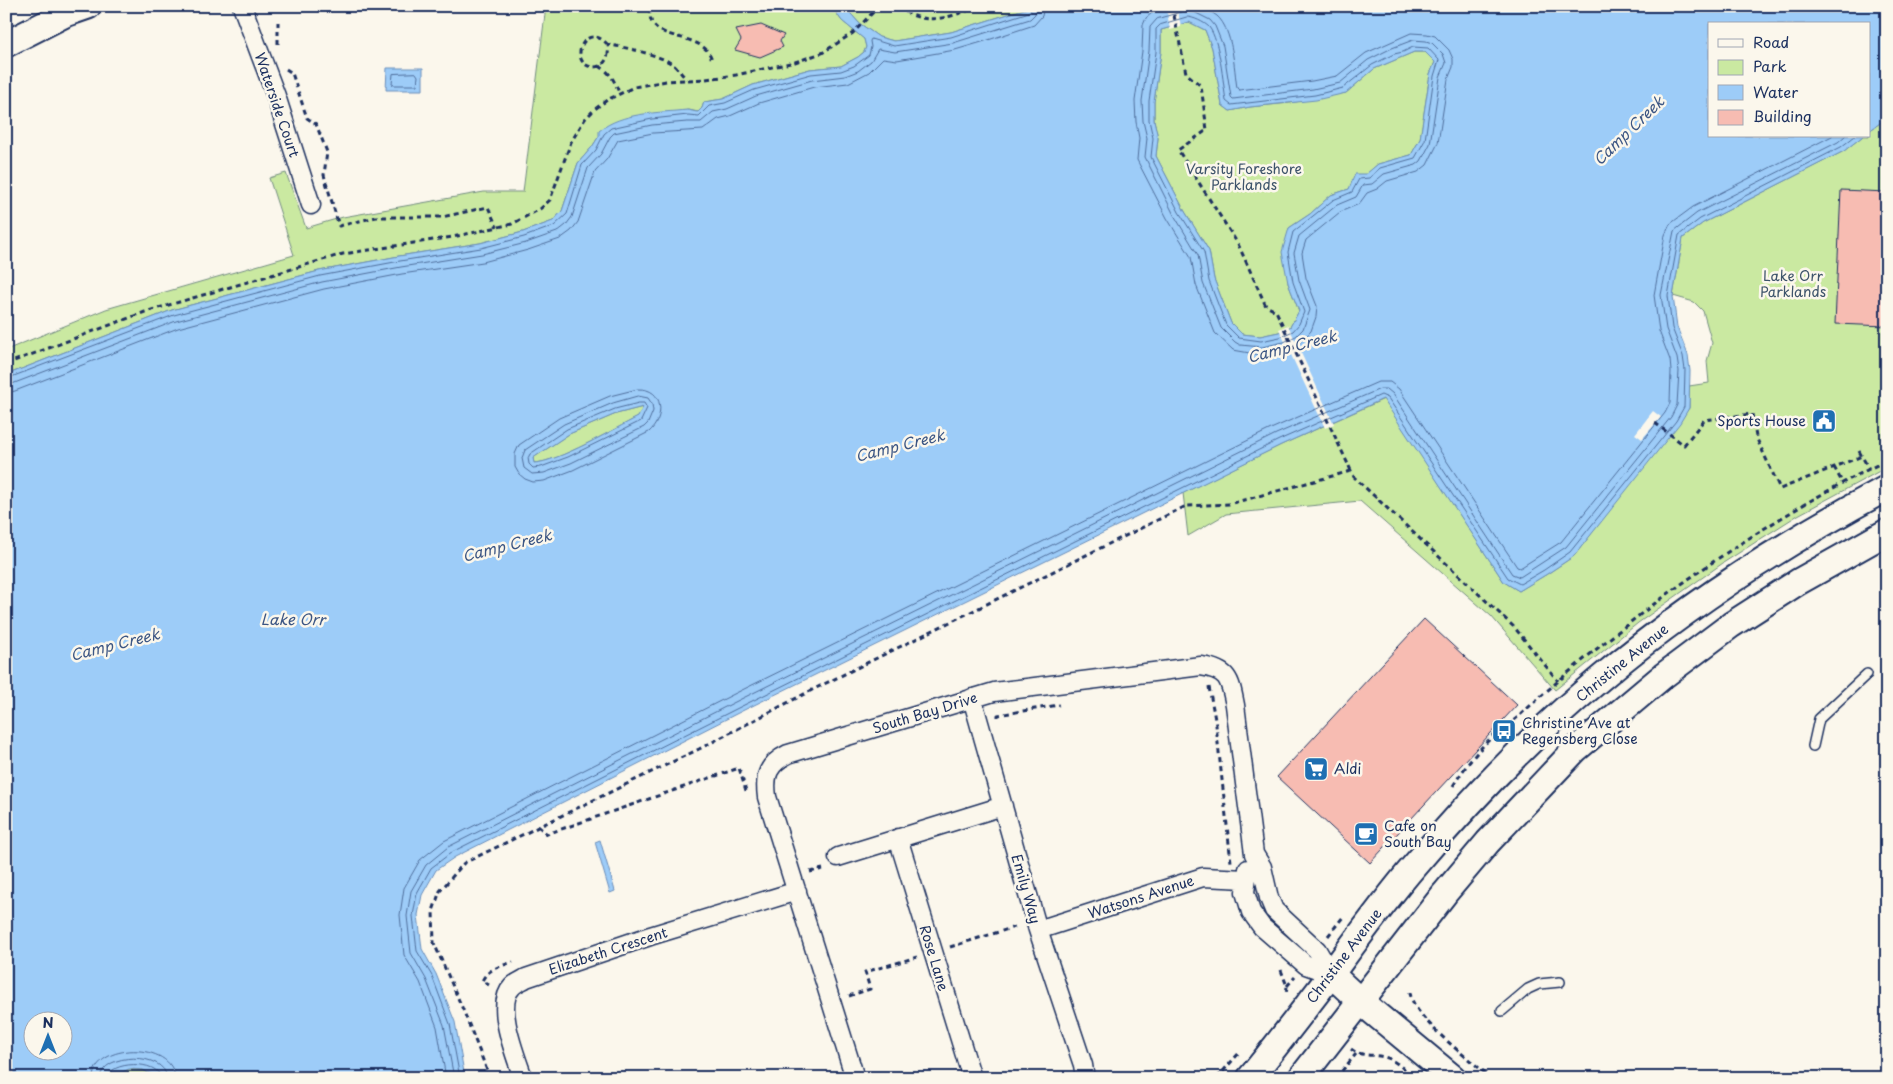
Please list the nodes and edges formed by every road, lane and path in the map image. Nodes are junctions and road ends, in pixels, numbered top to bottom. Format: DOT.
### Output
graph roads {
  1 [pos="88,6"];
  2 [pos="242,6"];
  3 [pos="660,6"];
  4 [pos="880,6"];
  5 [pos="898,6"];
  6 [pos="981,6"];
  7 [pos="1172,6"];
  8 [pos="278,22"];
  9 [pos="6,44"];
  10 [pos="608,45"];
  11 [pos="280,52"];
  12 [pos="283,60"];
  13 [pos="712,60"];
  14 [pos="599,66"];
  15 [pos="686,79"];
  16 [pos="619,94"];
  17 [pos="311,205"];
  18 [pos="497,227"];
  19 [pos="6,364"];
  20 [pos="1656,423"];
  21 [pos="1859,451"];
  22 [pos="1862,456"];
  23 [pos="1350,466"];
  24 [pos="1834,467"];
  25 [pos="1869,469"];
  26 [pos="1842,482"];
  27 [pos="1887,488"];
  28 [pos="1887,532"];
  29 [pos="1867,674"];
  30 [pos="1558,682"];
  31 [pos="1201,686"];
  32 [pos="972,698"];
  33 [pos="1065,704"];
  34 [pos="998,722"];
  35 [pos="1813,746"];
  36 [pos="747,796"];
  37 [pos="1003,806"];
  38 [pos="538,826"];
  39 [pos="898,838"];
  40 [pos="1254,854"];
  41 [pos="838,856"];
  42 [pos="1232,868"];
  43 [pos="1246,879"];
  44 [pos="797,891"];
  45 [pos="1021,926"];
  46 [pos="1038,930"];
  47 [pos="942,949"];
  48 [pos="924,955"];
  49 [pos="517,961"];
  50 [pos="1275,964"];
  51 [pos="1331,974"];
  52 [pos="1560,982"];
  53 [pos="489,985"];
  54 [pos="1410,992"];
  55 [pos="848,996"];
  56 [pos="1285,998"];
  57 [pos="1360,1001"];
  58 [pos="1502,1012"];
  59 [pos="490,1078"];
  60 [pos="523,1078"];
  61 [pos="855,1078"];
  62 [pos="972,1078"];
  63 [pos="1085,1078"];
  64 [pos="1250,1078"];
  65 [pos="1301,1078"];
  66 [pos="1336,1078"];
  67 [pos="1414,1078"];
  68 [pos="1453,1078"];
  69 [pos="1491,1078"];
  1 -- 9 [label="main road"];
  2 -- 17 [label="street, Waterside Court"];
  3 -- 13 [label="path"];
  4 -- 15 [label="path"];
  5 -- 6 [label="path"];
  7 -- 23 [label="path"];
  8 -- 11 [label="path"];
  10 -- 14 [label="path"];
  10 -- 14 [label="path"];
  10 -- 15 [label="path"];
  12 -- 18 [label="path"];
  14 -- 16 [label="path"];
  15 -- 16 [label="path"];
  16 -- 18 [label="path"];
  18 -- 19 [label="path"];
  20 -- 24 [label="path"];
  21 -- 22 [label="path"];
  22 -- 24 [label="path"];
  22 -- 25 [label="path"];
  23 -- 30 [label="path"];
  23 -- 38 [label="path"];
  24 -- 26 [label="path"];
  27 -- 51 [label="main road, Christine Avenue"];
  28 -- 57 [label="main road"];
  29 -- 35 [label="lane"];
  31 -- 42 [label="path"];
  32 -- 37 [label="street, Emily Way"];
  32 -- 40 [label="street, South Bay Drive"];
  32 -- 44 [label="street, South Bay Drive"];
  33 -- 34 [label="path"];
  36 -- 38 [label="path"];
  37 -- 39 [label="street"];
  37 -- 46 [label="street, Emily Way"];
  38 -- 59 [label="path"];
  39 -- 41 [label="street"];
  39 -- 62 [label="street, Rose Lane"];
  40 -- 43 [label="street, South Bay Drive"];
  40 -- 51 [label="street, South Bay Drive"];
  43 -- 46 [label="street, Watsons Avenue"];
  43 -- 51 [label="street, South Bay Drive"];
  44 -- 60 [label="street, Elizabeth Crescent"];
  44 -- 61 [label="street, South Bay Drive"];
  45 -- 47 [label="path"];
  46 -- 63 [label="street, Emily Way"];
  48 -- 55 [label="path"];
  49 -- 53 [label="path"];
  50 -- 56 [label="path"];
  51 -- 57 [label="main road"];
  51 -- 64 [label="main road, Christine Avenue"];
  52 -- 58 [label="lane"];
  54 -- 69 [label="path"];
  57 -- 65 [label="main road"];
  57 -- 68 [label="main road"];
  66 -- 67 [label="path"];
}
